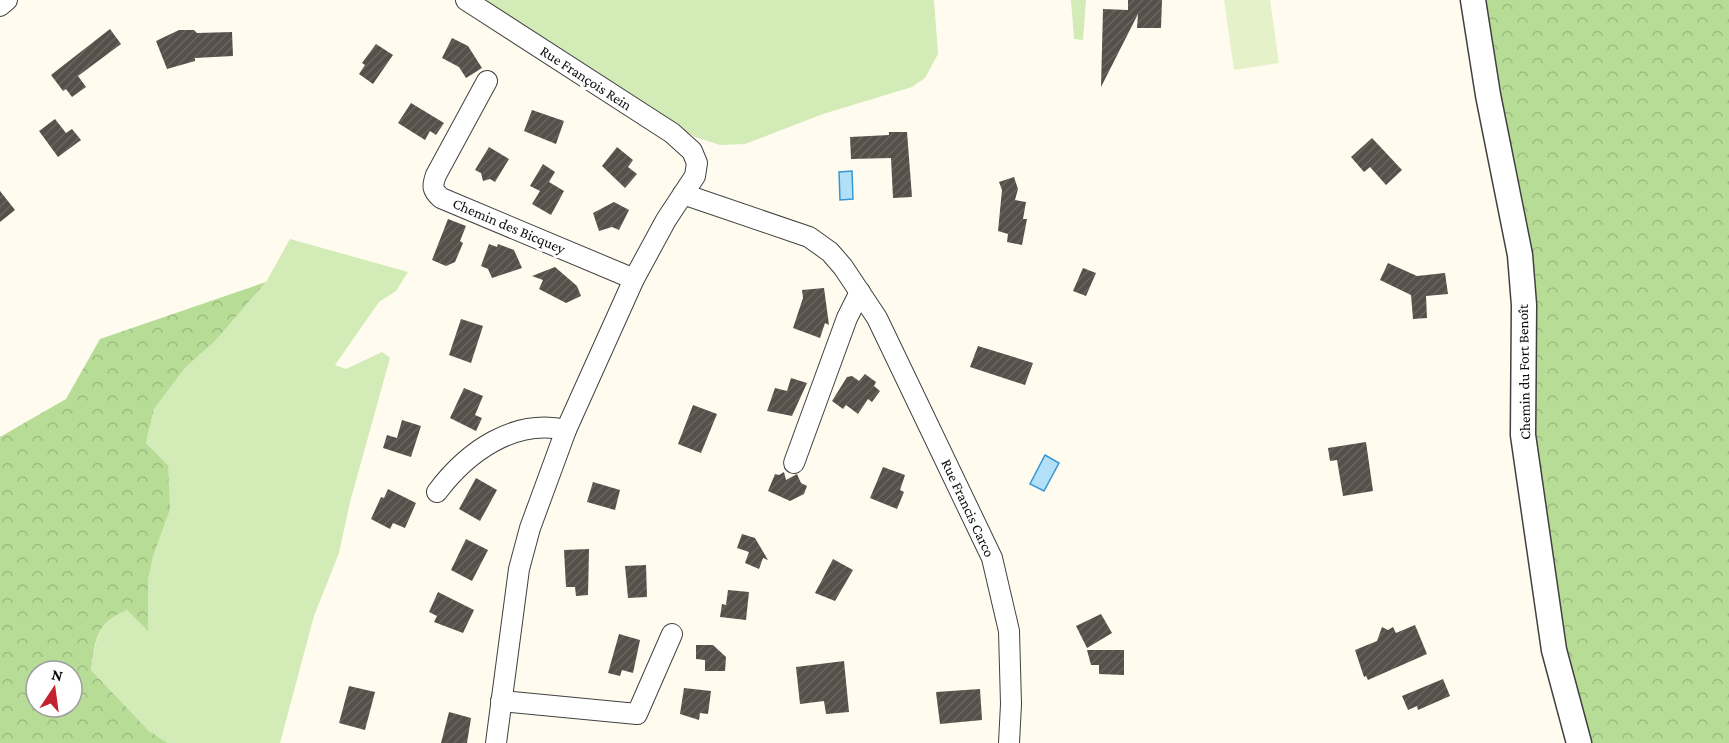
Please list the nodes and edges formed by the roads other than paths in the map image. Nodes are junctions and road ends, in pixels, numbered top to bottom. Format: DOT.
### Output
graph roads {
  1 [pos="8,0"];
  2 [pos="466,0"];
  3 [pos="1473,0"];
  4 [pos="0,6"];
  5 [pos="488,81"];
  6 [pos="683,194"];
  7 [pos="634,279"];
  8 [pos="860,292"];
  9 [pos="566,430"];
  10 [pos="794,463"];
  11 [pos="437,492"];
  12 [pos="672,634"];
  13 [pos="501,701"];
  14 [pos="496,743"];
  15 [pos="1009,743"];
  16 [pos="1579,743"];
  1 -- 4 [label="street"];
  2 -- 6 [label="street, Rue François Rein"];
  3 -- 16 [label="street, Chemin du Fort Benoît"];
  5 -- 7 [label="street, Chemin des Bicquey"];
  6 -- 7 [label="street"];
  6 -- 8 [label="street, Rue Francis Carco"];
  7 -- 9 [label="street"];
  8 -- 10 [label="street"];
  8 -- 15 [label="street, Rue Francis Carco"];
  9 -- 11 [label="street"];
  9 -- 13 [label="street"];
  12 -- 13 [label="street"];
  13 -- 14 [label="street"];
}
